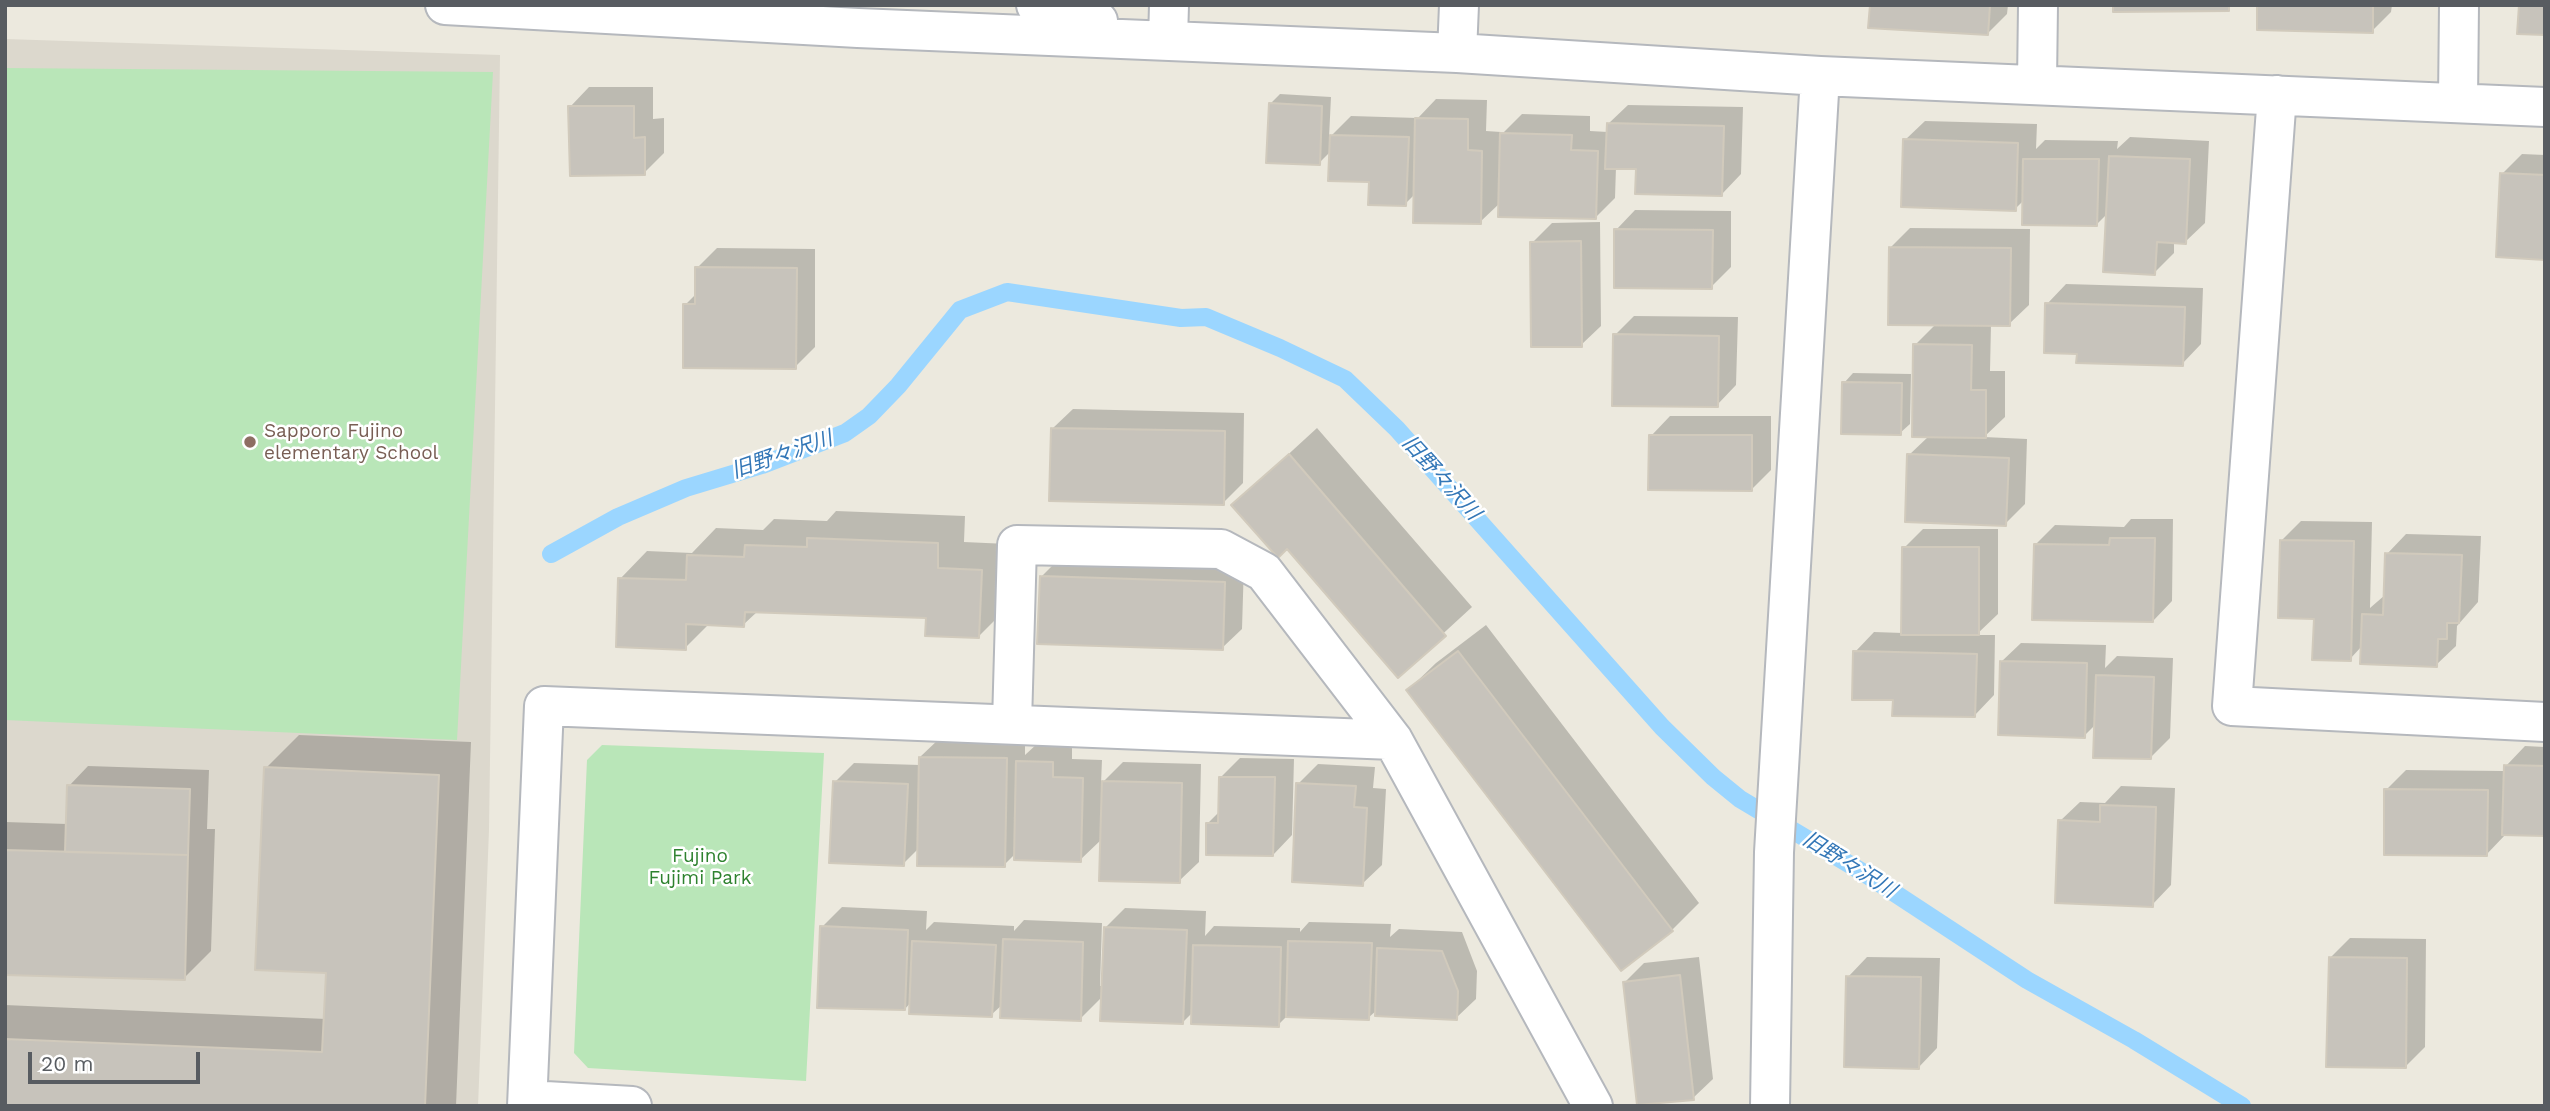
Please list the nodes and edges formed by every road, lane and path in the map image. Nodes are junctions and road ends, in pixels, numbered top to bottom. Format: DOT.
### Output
graph roads {
  1 [pos="444,5"];
  2 [pos="1037,5"];
  3 [pos="1459,5"];
  4 [pos="2038,5"];
  5 [pos="2459,5"];
  6 [pos="1169,22"];
  7 [pos="1457,53"];
  8 [pos="1819,76"];
  9 [pos="2037,83"];
  10 [pos="2277,95"];
  11 [pos="2458,102"];
  12 [pos="2545,107"];
  13 [pos="2545,722"];
  14 [pos="1012,723"];
  15 [pos="1393,740"];
  16 [pos="528,1103"];
  17 [pos="632,1106"];
  18 [pos="1593,1106"];
  19 [pos="1770,1106"];
  1 -- 6 [label="street"];
  2 -- 6 [label="street"];
  3 -- 7 [label="street"];
  4 -- 9 [label="street"];
  5 -- 11 [label="street"];
  6 -- 7 [label="street"];
  7 -- 8 [label="street"];
  8 -- 9 [label="street"];
  8 -- 19 [label="street"];
  9 -- 10 [label="street"];
  10 -- 11 [label="street"];
  10 -- 13 [label="street"];
  11 -- 12 [label="street"];
  14 -- 15 [label="street"];
  14 -- 15 [label="street"];
  14 -- 16 [label="street"];
  15 -- 18 [label="street"];
  16 -- 17 [label="street"];
}
